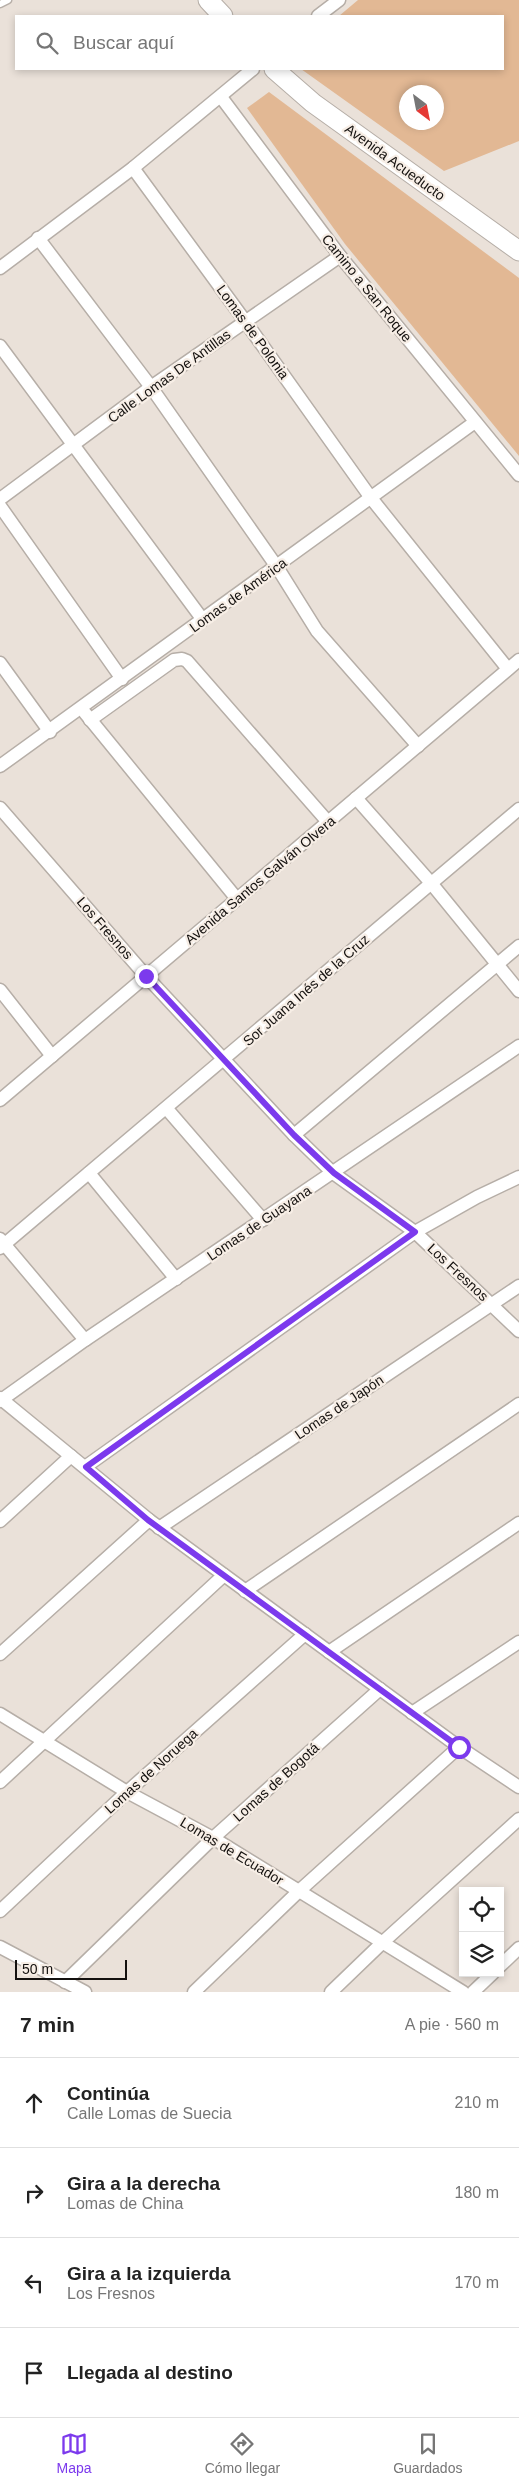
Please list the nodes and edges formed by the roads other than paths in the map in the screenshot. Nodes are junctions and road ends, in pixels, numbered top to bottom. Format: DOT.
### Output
graph roads {
  1 [pos="8,0"];
  2 [pos="208,0"];
  3 [pos="339,0"];
  4 [pos="0,4"];
  5 [pos="222,15"];
  6 [pos="319,15"];
  7 [pos="252,70"];
  8 [pos="275,70"];
  9 [pos="221,97"];
  10 [pos="133,168"];
  11 [pos="38,238"];
  12 [pos="519,251"];
  13 [pos="340,256"];
  14 [pos="0,268"];
  15 [pos="245,320"];
  16 [pos="0,346"];
  17 [pos="151,387"];
  18 [pos="475,422"];
  19 [pos="75,444"];
  20 [pos="519,475"];
  21 [pos="371,498"];
  22 [pos="0,499"];
  23 [pos="0,506"];
  24 [pos="277,567"];
  25 [pos="203,620"];
  26 [pos="519,660"];
  27 [pos="0,663"];
  28 [pos="508,670"];
  29 [pos="122,679"];
  30 [pos="81,708"];
  31 [pos="90,720"];
  32 [pos="50,732"];
  33 [pos="418,746"];
  34 [pos="0,766"];
  35 [pos="356,798"];
  36 [pos="0,808"];
  37 [pos="519,809"];
  38 [pos="328,822"];
  39 [pos="431,882"];
  40 [pos="237,899"];
  41 [pos="519,946"];
  42 [pos="498,964"];
  43 [pos="146,976"];
  44 [pos="0,990"];
  45 [pos="519,991"];
  46 [pos="519,1046"];
  47 [pos="52,1056"];
  48 [pos="226,1059"];
  49 [pos="0,1100"];
  50 [pos="166,1108"];
  51 [pos="294,1135"];
  52 [pos="89,1173"];
  53 [pos="334,1173"];
  54 [pos="519,1177"];
  55 [pos="263,1220"];
  56 [pos="415,1232"];
  57 [pos="2,1244"];
  58 [pos="176,1278"];
  59 [pos="519,1286"];
  60 [pos="491,1304"];
  61 [pos="519,1330"];
  62 [pos="85,1340"];
  63 [pos="1,1400"];
  64 [pos="519,1404"];
  65 [pos="71,1456"];
  66 [pos="86,1467"];
  67 [pos="148,1520"];
  68 [pos="0,1522"];
  69 [pos="519,1523"];
  70 [pos="159,1528"];
  71 [pos="224,1575"];
  72 [pos="245,1591"];
  73 [pos="305,1634"];
  74 [pos="519,1642"];
  75 [pos="329,1652"];
  76 [pos="0,1654"];
  77 [pos="380,1689"];
  78 [pos="412,1713"];
  79 [pos="0,1714"];
  80 [pos="43,1740"];
  81 [pos="459,1747"];
  82 [pos="0,1782"];
  83 [pos="519,1787"];
  84 [pos="127,1792"];
  85 [pos="519,1819"];
  86 [pos="213,1838"];
  87 [pos="299,1891"];
  88 [pos="0,1911"];
  89 [pos="383,1942"];
  90 [pos="0,1947"];
  91 [pos="519,1948"];
  92 [pos="504,1962"];
  93 [pos="489,1977"];
  94 [pos="65,1982"];
  95 [pos="84,1992"];
  96 [pos="194,1992"];
  97 [pos="331,1992"];
  98 [pos="462,1992"];
  99 [pos="473,1992"];
  1 -- 4 [label="lane"];
  2 -- 5 [label="street"];
  3 -- 6 [label="street"];
  7 -- 9 [label="street"];
  8 -- 12 [label="street, Avenida Acueducto"];
  9 -- 10 [label="street"];
  9 -- 13 [label="street, Camino a San Roque"];
  10 -- 11 [label="street"];
  10 -- 15 [label="street, Lomas de Polonia"];
  11 -- 14 [label="street"];
  11 -- 17 [label="street"];
  13 -- 15 [label="street, Calle Lomas De Antillas"];
  13 -- 18 [label="street, Camino a San Roque"];
  15 -- 17 [label="street, Calle Lomas De Antillas"];
  15 -- 21 [label="street, Lomas de Polonia"];
  16 -- 19 [label="street"];
  17 -- 19 [label="street, Calle Lomas De Antillas"];
  17 -- 24 [label="street"];
  18 -- 20 [label="street, Camino a San Roque"];
  18 -- 21 [label="street, Lomas de América"];
  19 -- 22 [label="street, Calle Lomas De Antillas"];
  19 -- 25 [label="street"];
  21 -- 24 [label="street, Lomas de América"];
  21 -- 28 [label="street, Lomas de Polonia"];
  23 -- 29 [label="street"];
  24 -- 25 [label="street, Lomas de América"];
  24 -- 33 [label="street"];
  25 -- 29 [label="street, Lomas de América"];
  26 -- 28 [label="street, Avenida Santos Galván Olvera"];
  27 -- 32 [label="street"];
  28 -- 33 [label="street, Avenida Santos Galván Olvera"];
  29 -- 30 [label="street, Lomas de América"];
  30 -- 31 [label="street"];
  30 -- 32 [label="street, Lomas de América"];
  31 -- 38 [label="street"];
  31 -- 40 [label="street"];
  32 -- 34 [label="street, Lomas de América"];
  33 -- 35 [label="street, Avenida Santos Galván Olvera"];
  35 -- 38 [label="street, Avenida Santos Galván Olvera"];
  35 -- 39 [label="street"];
  36 -- 43 [label="street, Los Fresnos"];
  37 -- 39 [label="street, Sor Juana Inés de la Cruz"];
  38 -- 40 [label="street, Avenida Santos Galván Olvera"];
  39 -- 42 [label="street"];
  39 -- 48 [label="street, Sor Juana Inés de la Cruz"];
  40 -- 43 [label="street, Avenida Santos Galván Olvera"];
  41 -- 42 [label="street"];
  42 -- 45 [label="street"];
  42 -- 51 [label="street"];
  43 -- 47 [label="street, Avenida Santos Galván Olvera"];
  43 -- 48 [label="street, Los Fresnos"];
  44 -- 47 [label="street"];
  46 -- 53 [label="street, Lomas de Guayana"];
  47 -- 49 [label="street, Avenida Santos Galván Olvera"];
  48 -- 50 [label="street, Sor Juana Inés de la Cruz"];
  48 -- 51 [label="street, Los Fresnos"];
  50 -- 52 [label="street, Sor Juana Inés de la Cruz"];
  50 -- 55 [label="street"];
  51 -- 53 [label="street, Los Fresnos"];
  52 -- 57 [label="street, Sor Juana Inés de la Cruz"];
  52 -- 58 [label="street"];
  53 -- 55 [label="street, Lomas de Guayana"];
  53 -- 56 [label="street, Los Fresnos"];
  54 -- 56 [label="street"];
  55 -- 58 [label="street, Lomas de Guayana"];
  56 -- 60 [label="street, Los Fresnos"];
  56 -- 66 [label="street"];
  57 -- 62 [label="street"];
  58 -- 62 [label="street, Lomas de Guayana"];
  59 -- 60 [label="street, Lomas de Japón"];
  60 -- 61 [label="street, Los Fresnos"];
  60 -- 70 [label="street, Lomas de Japón"];
  62 -- 63 [label="street, Lomas de Guayana"];
  63 -- 65 [label="street"];
  64 -- 72 [label="street"];
  65 -- 66 [label="street"];
  65 -- 68 [label="street"];
  66 -- 67 [label="street"];
  67 -- 70 [label="street"];
  67 -- 76 [label="street"];
  69 -- 75 [label="street"];
  70 -- 71 [label="street"];
  71 -- 72 [label="street"];
  71 -- 80 [label="street"];
  72 -- 73 [label="street"];
  73 -- 75 [label="street"];
  73 -- 84 [label="street, Lomas de Noruega"];
  74 -- 78 [label="street"];
  75 -- 77 [label="street"];
  77 -- 78 [label="street"];
  77 -- 86 [label="street, Lomas de Bogotá"];
  78 -- 81 [label="street"];
  79 -- 80 [label="street, Lomas de Ecuador"];
  80 -- 82 [label="street"];
  80 -- 84 [label="street, Lomas de Ecuador"];
  81 -- 83 [label="street"];
  81 -- 87 [label="street"];
  84 -- 86 [label="street, Lomas de Ecuador"];
  84 -- 88 [label="street, Lomas de Noruega"];
  85 -- 89 [label="street"];
  86 -- 87 [label="street, Lomas de Ecuador"];
  86 -- 94 [label="street, Lomas de Bogotá"];
  87 -- 89 [label="street, Lomas de Ecuador"];
  87 -- 96 [label="street"];
  89 -- 97 [label="street"];
  89 -- 98 [label="street, Lomas de Ecuador"];
  90 -- 94 [label="street"];
  91 -- 92 [label="street"];
  93 -- 99 [label="street"];
  94 -- 95 [label="street"];
}
